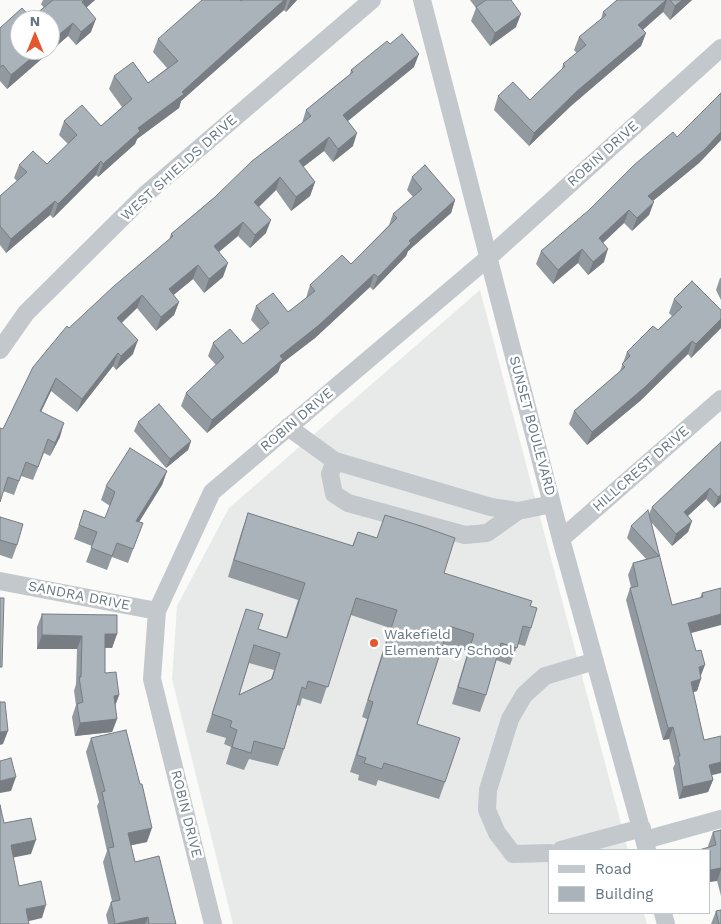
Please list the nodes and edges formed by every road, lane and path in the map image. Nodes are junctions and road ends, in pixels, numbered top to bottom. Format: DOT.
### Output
graph roads {
  1 [pos="372,0"];
  2 [pos="422,0"];
  3 [pos="721,48"];
  4 [pos="488,258"];
  5 [pos="0,350"];
  6 [pos="721,399"];
  7 [pos="288,427"];
  8 [pos="334,461"];
  9 [pos="552,504"];
  10 [pos="518,510"];
  11 [pos="561,539"];
  12 [pos="0,581"];
  13 [pos="157,611"];
  14 [pos="595,661"];
  15 [pos="721,819"];
  16 [pos="645,840"];
  17 [pos="569,849"];
  18 [pos="548,853"];
  19 [pos="213,924"];
  1 -- 5 [label="street, WEST SHIELDS DRIVE"];
  2 -- 4 [label="street, SUNSET BOULEVARD"];
  3 -- 4 [label="street, ROBIN DRIVE"];
  4 -- 7 [label="street, ROBIN DRIVE"];
  4 -- 9 [label="street, SUNSET BOULEVARD"];
  6 -- 11 [label="street, HILLCREST DRIVE"];
  7 -- 8 [label="street"];
  7 -- 13 [label="street, ROBIN DRIVE"];
  8 -- 10 [label="street"];
  8 -- 10 [label="street"];
  9 -- 10 [label="street"];
  9 -- 11 [label="street, SUNSET BOULEVARD"];
  11 -- 14 [label="street, SUNSET BOULEVARD"];
  12 -- 13 [label="street, SANDRA DRIVE"];
  13 -- 19 [label="street, ROBIN DRIVE"];
  14 -- 16 [label="street, SUNSET BOULEVARD"];
  14 -- 18 [label="street"];
  15 -- 16 [label="street"];
  16 -- 17 [label="street"];
}
